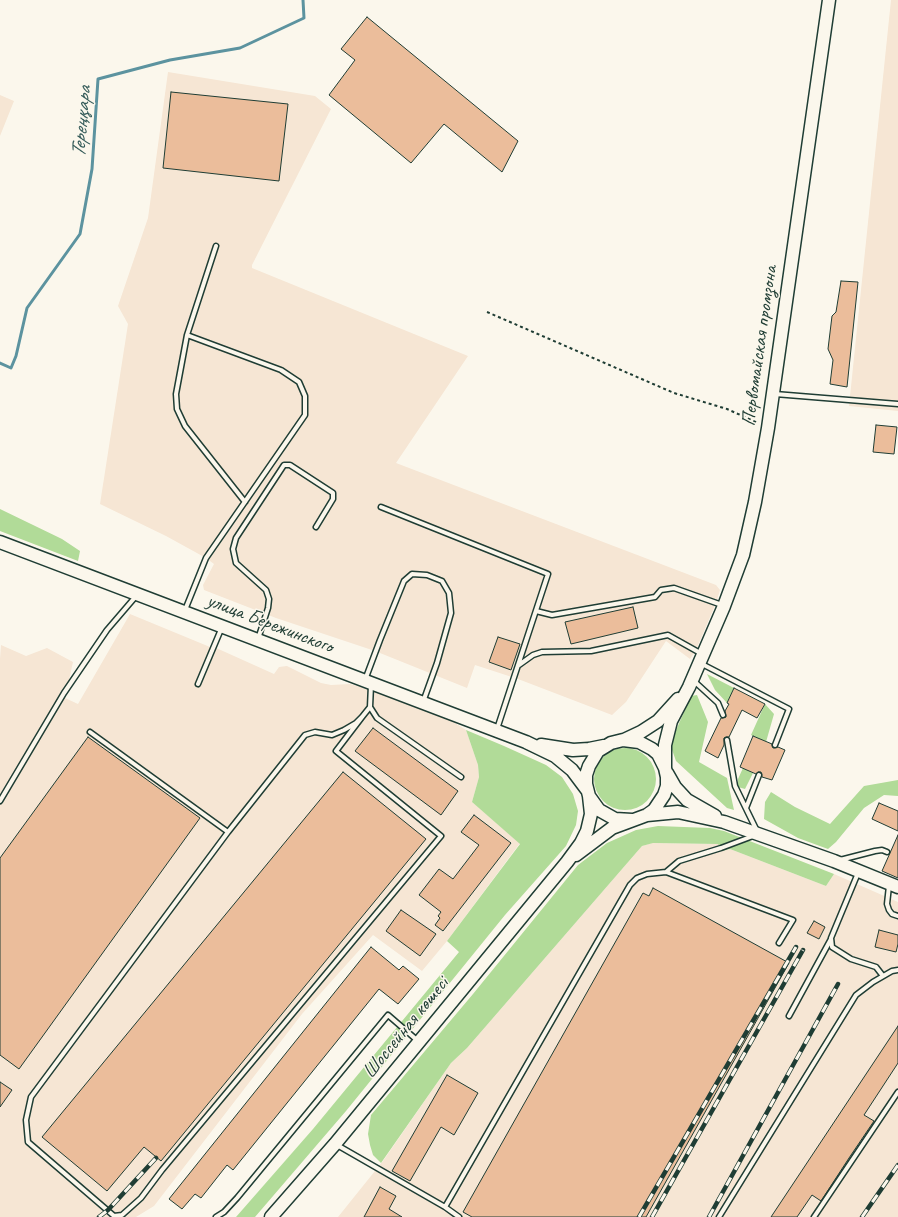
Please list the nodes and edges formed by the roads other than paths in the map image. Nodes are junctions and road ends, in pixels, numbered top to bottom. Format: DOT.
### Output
graph roads {
  1 [pos="829,0"];
  2 [pos="216,246"];
  3 [pos="187,335"];
  4 [pos="772,394"];
  5 [pos="898,404"];
  6 [pos="246,502"];
  7 [pos="381,507"];
  8 [pos="316,527"];
  9 [pos="0,542"];
  10 [pos="137,595"];
  11 [pos="724,606"];
  12 [pos="536,611"];
  13 [pos="185,612"];
  14 [pos="222,626"];
  15 [pos="258,640"];
  16 [pos="702,659"];
  17 [pos="518,665"];
  18 [pos="368,681"];
  19 [pos="691,683"];
  20 [pos="198,684"];
  21 [pos="423,702"];
  22 [pos="370,707"];
  23 [pos="723,715"];
  24 [pos="362,717"];
  25 [pos="497,731"];
  26 [pos="90,732"];
  27 [pos="623,740"];
  28 [pos="727,740"];
  29 [pos="526,742"];
  30 [pos="775,745"];
  31 [pos="606,746"];
  32 [pos="665,769"];
  33 [pos="759,775"];
  34 [pos="461,777"];
  35 [pos="588,793"];
  36 [pos="0,801"];
  37 [pos="746,808"];
  38 [pos="647,815"];
  39 [pos="632,820"];
  40 [pos="724,822"];
  41 [pos="228,832"];
  42 [pos="758,834"];
  43 [pos="887,852"];
  44 [pos="834,861"];
  45 [pos="567,862"];
  46 [pos="859,871"];
  47 [pos="666,872"];
  48 [pos="894,885"];
  49 [pos="898,916"];
  50 [pos="831,938"];
  51 [pos="779,943"];
  52 [pos="898,970"];
  53 [pos="883,976"];
  54 [pos="789,1016"];
  55 [pos="419,1042"];
  56 [pos="898,1092"];
  57 [pos="335,1144"];
  58 [pos="445,1207"];
  59 [pos="216,1217"];
  60 [pos="271,1217"];
  61 [pos="459,1217"];
  62 [pos="719,1217"];
  63 [pos="814,1217"];
  1 -- 4 [label="main road, Первомайская промзона"];
  2 -- 3 [label="lane"];
  3 -- 6 [label="lane"];
  3 -- 6 [label="lane"];
  4 -- 5 [label="lane"];
  4 -- 11 [label="main road, Первомайская промзона"];
  6 -- 13 [label="lane"];
  7 -- 12 [label="lane"];
  8 -- 15 [label="lane"];
  9 -- 10 [label="main road, улица Бережинского"];
  10 -- 13 [label="main road, улица Бережинского"];
  10 -- 36 [label="lane"];
  11 -- 12 [label="lane"];
  11 -- 16 [label="main road, Первомайская промзона"];
  12 -- 17 [label="lane"];
  13 -- 14 [label="main road, улица Бережинского"];
  14 -- 15 [label="main road, улица Бережинского"];
  14 -- 20 [label="lane"];
  15 -- 18 [label="main road, улица Бережинского"];
  16 -- 17 [label="lane"];
  16 -- 19 [label="main road, Первомайская промзона"];
  16 -- 30 [label="lane"];
  17 -- 25 [label="lane"];
  18 -- 21 [label="main road, улица Бережинского"];
  18 -- 21 [label="lane"];
  18 -- 22 [label="lane"];
  19 -- 23 [label="lane"];
  19 -- 27 [label="main road"];
  19 -- 32 [label="main road"];
  21 -- 25 [label="main road, улица Бережинского"];
  22 -- 24 [label="lane"];
  22 -- 34 [label="lane"];
  24 -- 41 [label="lane"];
  24 -- 41 [label="lane"];
  25 -- 29 [label="main road, улица Бережинского"];
  26 -- 41 [label="lane"];
  27 -- 31 [label="main road"];
  27 -- 32 [label="main road"];
  28 -- 37 [label="lane"];
  29 -- 31 [label="main road"];
  29 -- 35 [label="main road"];
  31 -- 35 [label="main road"];
  32 -- 38 [label="main road"];
  32 -- 40 [label="main road"];
  33 -- 37 [label="lane"];
  35 -- 39 [label="main road"];
  35 -- 45 [label="main road"];
  37 -- 42 [label="lane"];
  38 -- 39 [label="main road"];
  38 -- 40 [label="main road"];
  39 -- 45 [label="main road"];
  40 -- 42 [label="main road"];
  42 -- 44 [label="main road"];
  42 -- 47 [label="lane"];
  43 -- 44 [label="lane"];
  44 -- 46 [label="main road"];
  45 -- 55 [label="main road, Шоссейная көшесі"];
  46 -- 48 [label="main road"];
  46 -- 50 [label="lane"];
  47 -- 51 [label="lane"];
  47 -- 58 [label="lane"];
  48 -- 49 [label="lane"];
  50 -- 53 [label="lane"];
  50 -- 54 [label="lane"];
  52 -- 53 [label="lane"];
  53 -- 62 [label="lane"];
  55 -- 57 [label="main road, Шоссейная көшесі"];
  55 -- 59 [label="lane"];
  56 -- 63 [label="lane"];
  57 -- 58 [label="lane"];
  57 -- 60 [label="main road, Шоссейная көшесі"];
  58 -- 61 [label="lane"];
}
